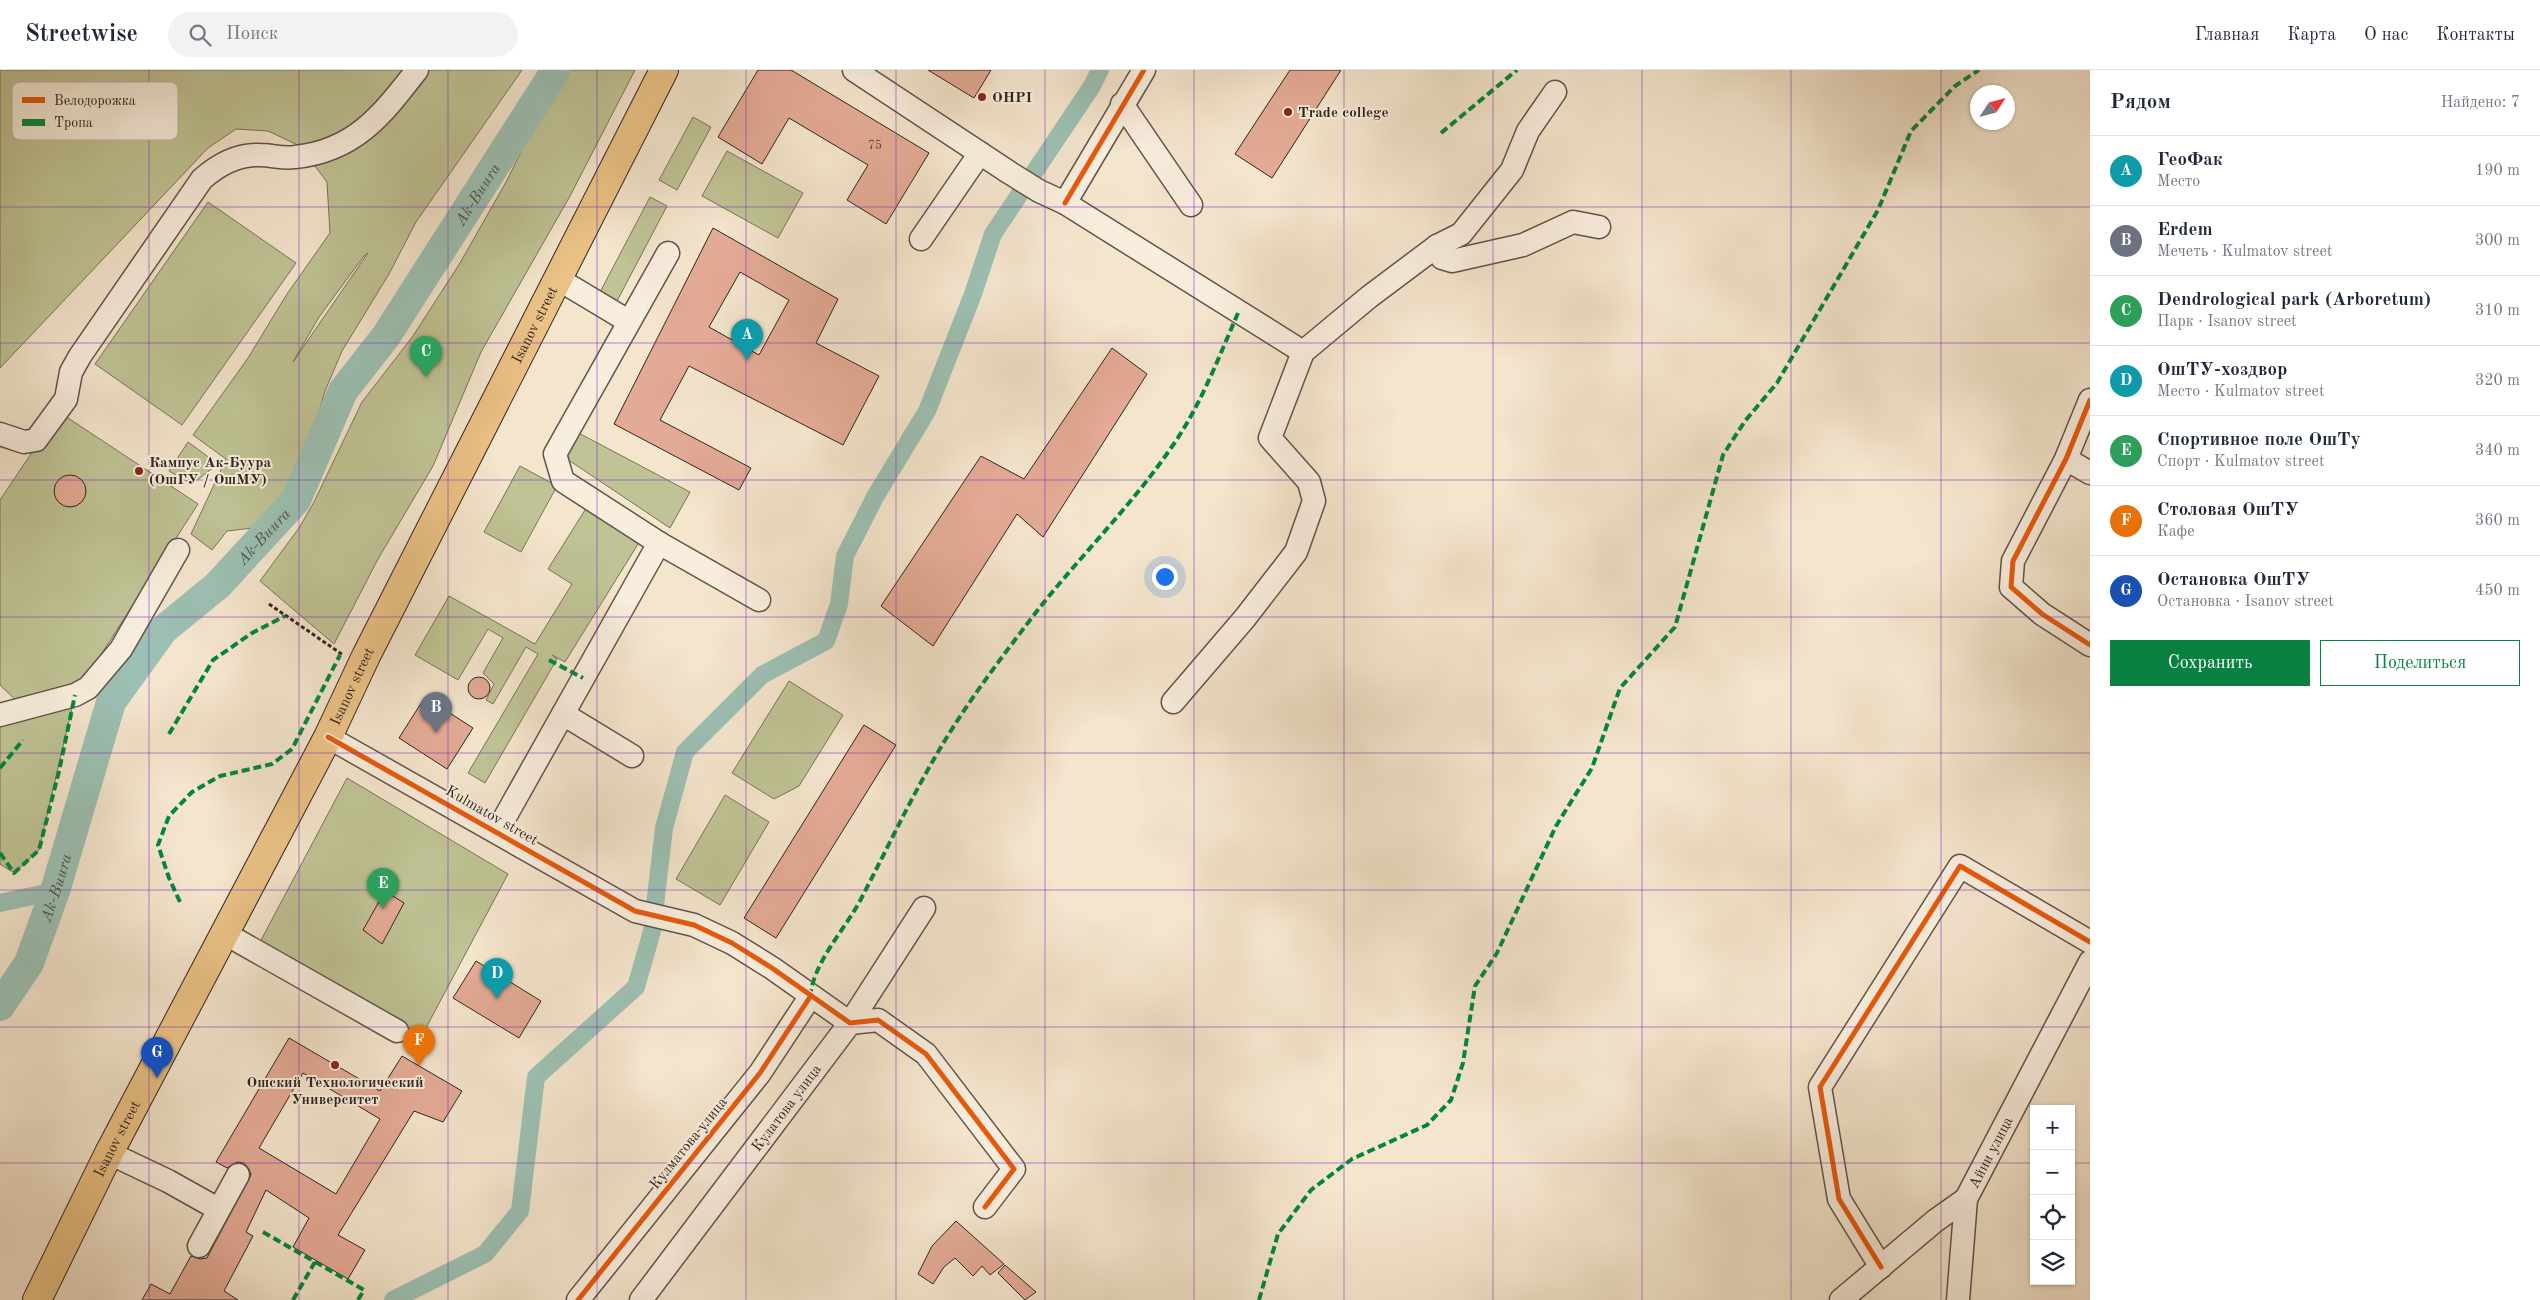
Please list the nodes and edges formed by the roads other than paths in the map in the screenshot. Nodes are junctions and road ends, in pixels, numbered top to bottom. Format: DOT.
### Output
graph roads {
  1 [pos="417,70"];
  2 [pos="664,70"];
  3 [pos="854,70"];
  4 [pos="1144,70"];
  5 [pos="1555,92"];
  6 [pos="1122,104"];
  7 [pos="980,153"];
  8 [pos="1065,203"];
  9 [pos="1191,205"];
  10 [pos="1599,227"];
  11 [pos="920,239"];
  12 [pos="1437,246"];
  13 [pos="668,253"];
  14 [pos="558,279"];
  15 [pos="628,321"];
  16 [pos="1303,352"];
  17 [pos="2090,400"];
  18 [pos="0,434"];
  19 [pos="2066,458"];
  20 [pos="2090,473"];
  21 [pos="659,542"];
  22 [pos="178,550"];
  23 [pos="759,600"];
  24 [pos="2090,645"];
  25 [pos="1173,702"];
  26 [pos="563,714"];
  27 [pos="0,715"];
  28 [pos="328,737"];
  29 [pos="632,756"];
  30 [pos="504,819"];
  31 [pos="924,908"];
  32 [pos="224,933"];
  33 [pos="2090,942"];
  34 [pos="2090,962"];
  35 [pos="810,997"];
  36 [pos="850,1023"];
  37 [pos="397,1031"];
  38 [pos="109,1153"];
  39 [pos="238,1175"];
  40 [pos="1966,1199"];
  41 [pos="985,1207"];
  42 [pos="218,1209"];
  43 [pos="199,1246"];
  44 [pos="1881,1267"];
  45 [pos="37,1300"];
  46 [pos="578,1300"];
  47 [pos="641,1300"];
  48 [pos="1841,1300"];
  49 [pos="1958,1300"];
  1 -- 18 [label="street"];
  2 -- 14 [label="main road, Isanov street"];
  3 -- 7 [label="street"];
  4 -- 6 [label="street"];
  5 -- 12 [label="street"];
  6 -- 8 [label="street"];
  6 -- 9 [label="street"];
  7 -- 8 [label="street"];
  7 -- 11 [label="street"];
  8 -- 16 [label="street"];
  10 -- 12 [label="street"];
  12 -- 16 [label="street"];
  13 -- 15 [label="street"];
  14 -- 15 [label="street"];
  14 -- 28 [label="main road, Isanov street"];
  15 -- 21 [label="street"];
  16 -- 25 [label="street"];
  17 -- 19 [label="street"];
  19 -- 20 [label="street"];
  19 -- 24 [label="street"];
  21 -- 23 [label="street"];
  21 -- 26 [label="street"];
  22 -- 27 [label="street"];
  26 -- 29 [label="street"];
  26 -- 30 [label="street"];
  28 -- 32 [label="main road, Isanov street"];
  28 -- 35 [label="street, Kulmatov street"];
  31 -- 36 [label="street, Кулатова улица"];
  32 -- 37 [label="street"];
  32 -- 38 [label="main road, Isanov street"];
  33 -- 44 [label="street"];
  34 -- 40 [label="street, Айни улица"];
  35 -- 36 [label="street, Kulmatov street"];
  35 -- 46 [label="street, Кулматова улица"];
  36 -- 41 [label="street"];
  36 -- 47 [label="street, Кулатова улица"];
  38 -- 42 [label="street"];
  38 -- 45 [label="main road, Isanov street"];
  39 -- 42 [label="street"];
  40 -- 44 [label="street"];
  40 -- 49 [label="street, Айни улица"];
  42 -- 43 [label="street"];
  44 -- 48 [label="street"];
}
